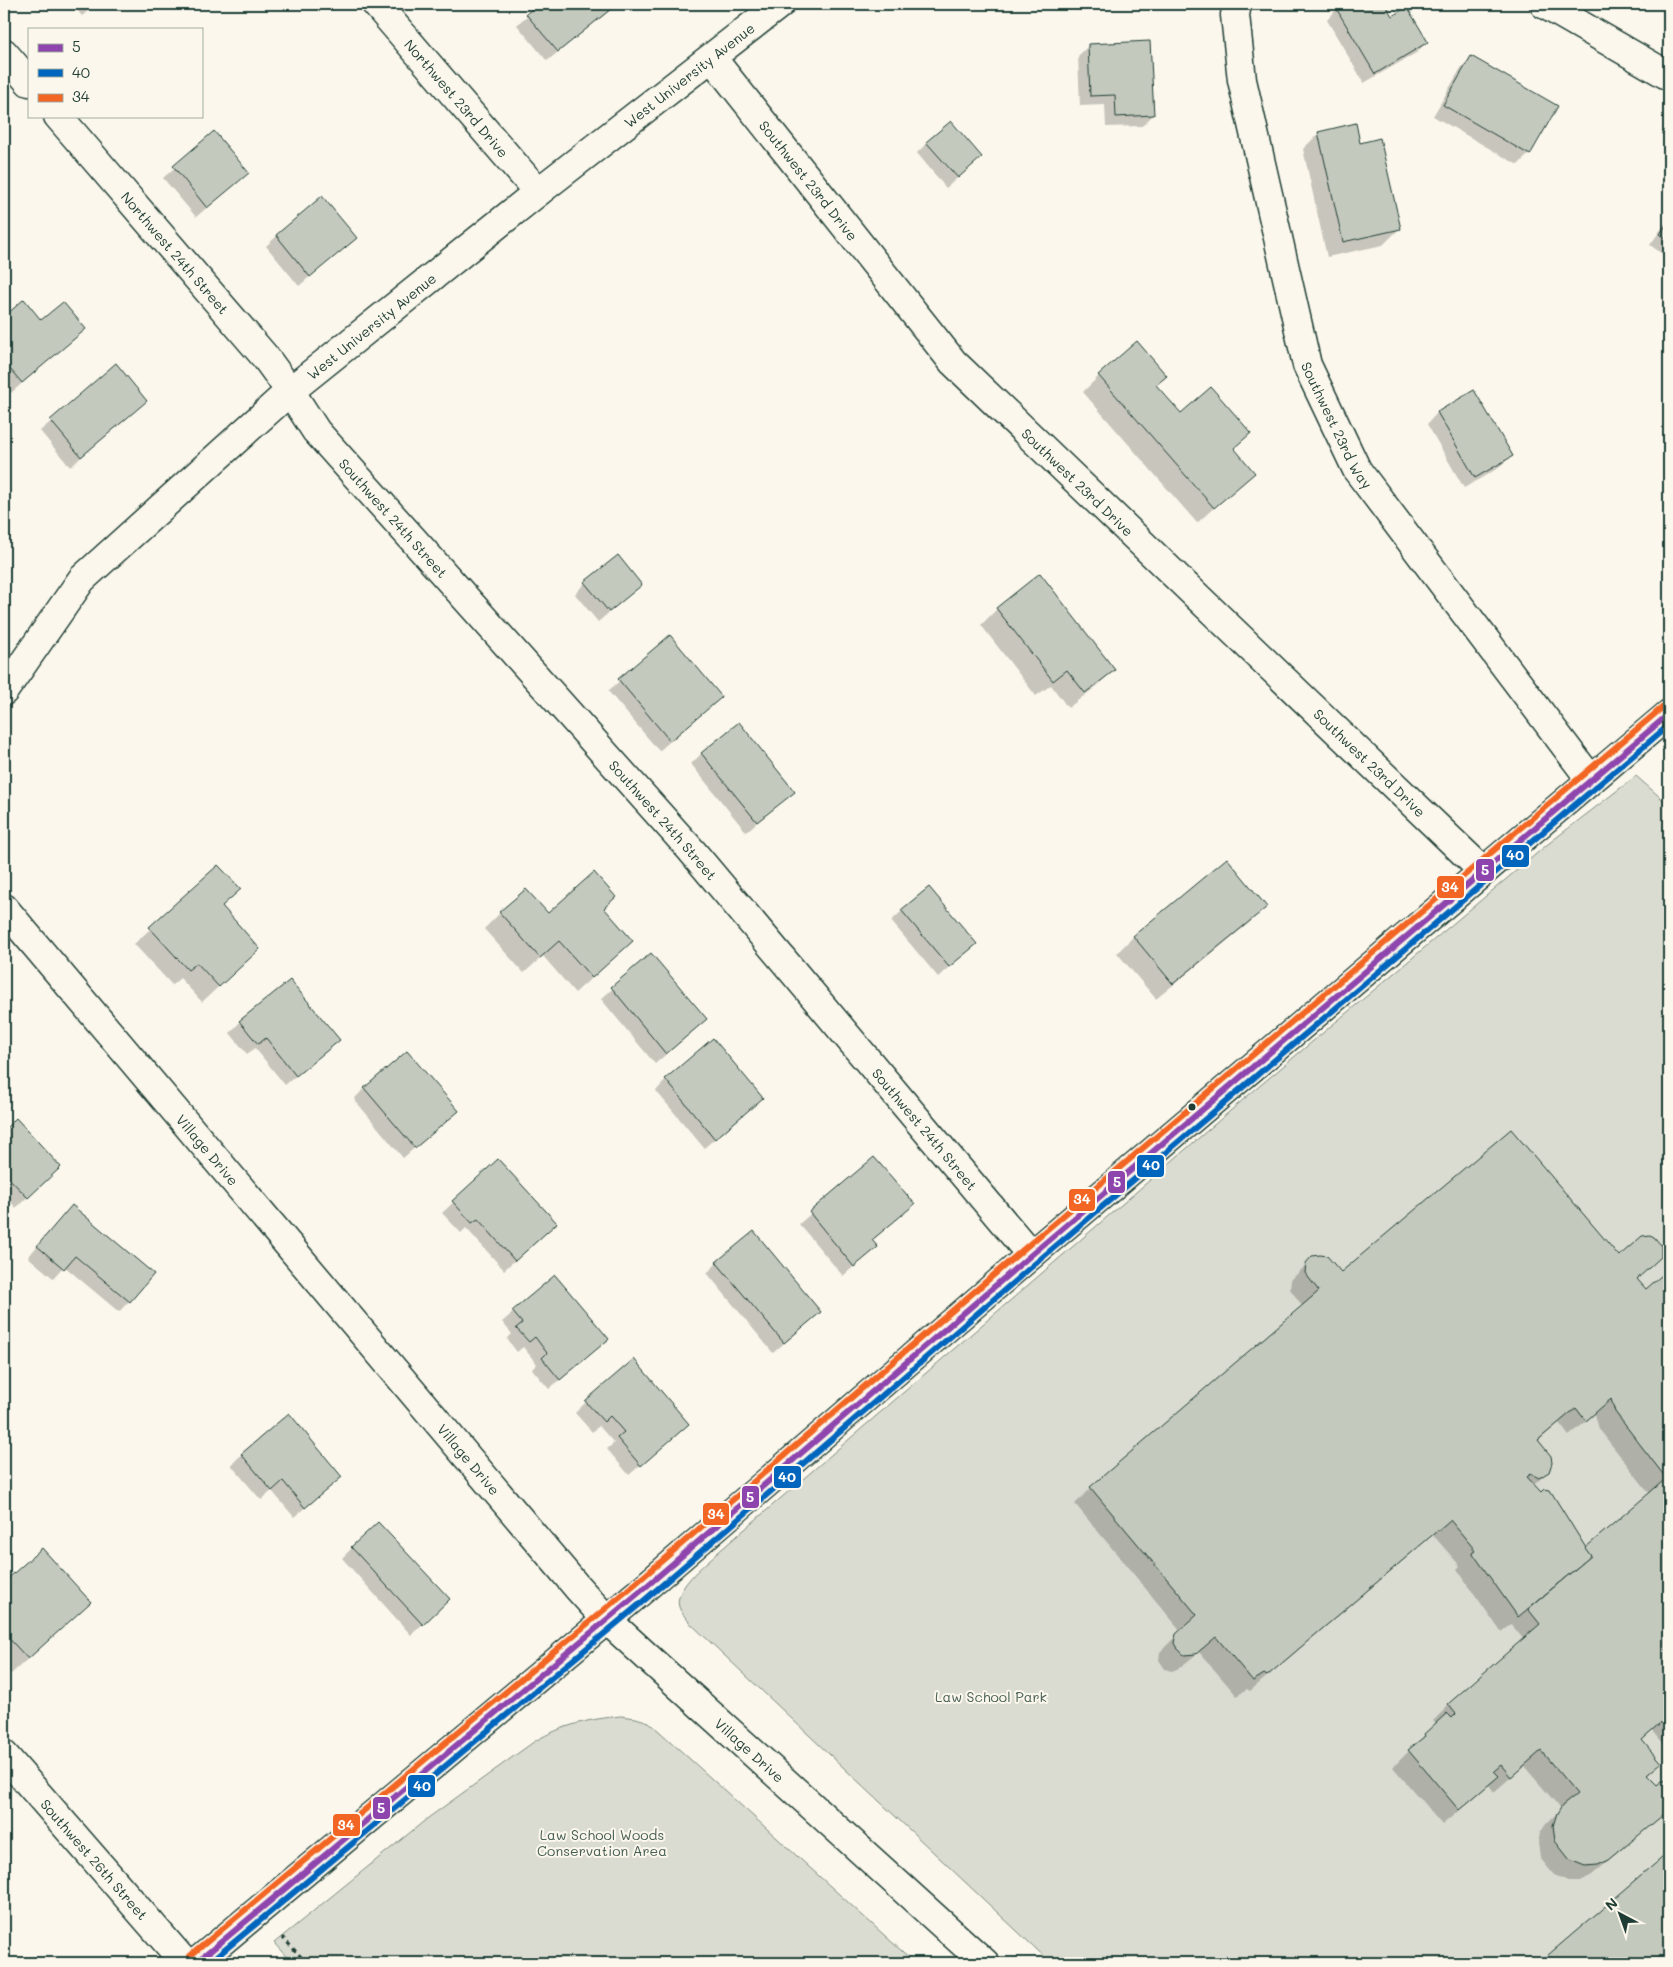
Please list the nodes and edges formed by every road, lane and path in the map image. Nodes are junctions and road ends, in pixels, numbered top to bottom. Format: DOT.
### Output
graph roads {
  1 [pos="376,4"];
  2 [pos="780,4"];
  3 [pos="1237,4"];
  4 [pos="1544,4"];
  5 [pos="4,53"];
  6 [pos="712,58"];
  7 [pos="1669,76"];
  8 [pos="28,81"];
  9 [pos="60,118"];
  10 [pos="538,192"];
  11 [pos="290,391"];
  12 [pos="4,691"];
  13 [pos="1669,714"];
  14 [pos="1591,780"];
  15 [pos="1483,871"];
  16 [pos="4,908"];
  17 [pos="1031,1254"];
  18 [pos="606,1619"];
  19 [pos="4,1755"];
  20 [pos="282,1938"];
  21 [pos="185,1963"];
  22 [pos="196,1963"];
  23 [pos="307,1963"];
  24 [pos="984,1963"];
  1 -- 10 [label="street, Northwest 23rd Drive"];
  2 -- 6 [label="street, West University Avenue"];
  3 -- 14 [label="street, Southwest 23rd Way"];
  4 -- 7 [label="street"];
  5 -- 8 [label="street"];
  6 -- 10 [label="street, West University Avenue"];
  6 -- 15 [label="street, Southwest 23rd Drive"];
  9 -- 11 [label="street, Northwest 24th Street"];
  10 -- 11 [label="street, West University Avenue"];
  11 -- 12 [label="street, West University Avenue"];
  11 -- 17 [label="street, Southwest 24th Street"];
  13 -- 14 [label="street"];
  14 -- 15 [label="street"];
  15 -- 17 [label="street"];
  16 -- 18 [label="street, Village Drive"];
  17 -- 18 [label="street"];
  18 -- 22 [label="street"];
  18 -- 24 [label="street, Village Drive"];
  19 -- 21 [label="street, Southwest 26th Street"];
  20 -- 23 [label="path"];
}
